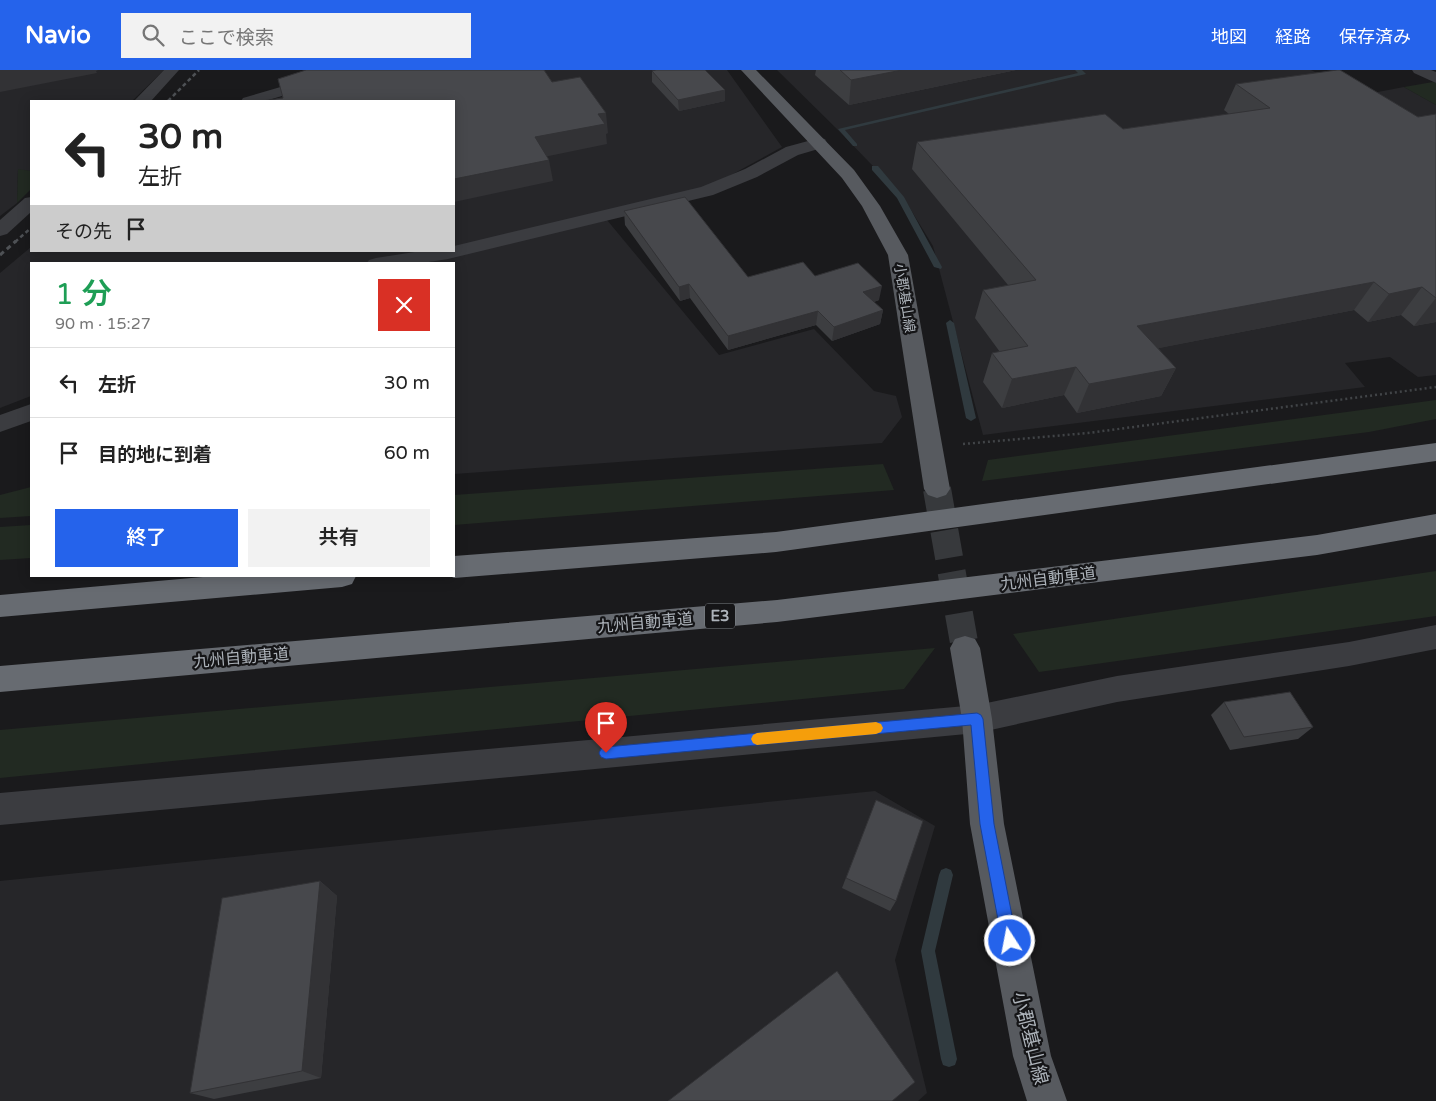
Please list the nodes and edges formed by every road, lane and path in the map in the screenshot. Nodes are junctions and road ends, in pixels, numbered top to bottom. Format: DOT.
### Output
graph roads {
  1 [pos="172,70"];
  2 [pos="748,70"];
  3 [pos="1419,70"];
  4 [pos="335,78"];
  5 [pos="1436,78"];
  6 [pos="143,100"];
  7 [pos="253,100"];
  8 [pos="819,143"];
  9 [pos="30,203"];
  10 [pos="0,230"];
  11 [pos="455,251"];
  12 [pos="452,252"];
  13 [pos="389,262"];
  14 [pos="1436,387"];
  15 [pos="30,412"];
  16 [pos="0,424"];
  17 [pos="930,447"];
  18 [pos="1436,452"];
  19 [pos="937,488"];
  20 [pos="1436,524"];
  21 [pos="455,567"];
  22 [pos="331,577"];
  23 [pos="0,606"];
  24 [pos="1436,637"];
  25 [pos="965,648"];
  26 [pos="0,679"];
  27 [pos="977,719"];
  28 [pos="0,809"];
  29 [pos="1047,1101"];
  1 -- 6 [label="street"];
  2 -- 8 [label="main road, 小郡基山線"];
  3 -- 5 [label="street"];
  4 -- 7 [label="street"];
  8 -- 11 [label="street"];
  8 -- 17 [label="main road, 小郡基山線"];
  9 -- 10 [label="street"];
  12 -- 13 [label="street"];
  14 -- 17 [label="path"];
  15 -- 16 [label="street"];
  17 -- 19 [label="main road, 小郡基山線"];
  18 -- 21 [label="highway"];
  20 -- 26 [label="highway, 九州自動車道 / E3"];
  22 -- 23 [label="highway"];
  24 -- 27 [label="street"];
  25 -- 27 [label="main road, 小郡基山線"];
  27 -- 28 [label="street"];
  27 -- 29 [label="main road, 小郡基山線"];
}
